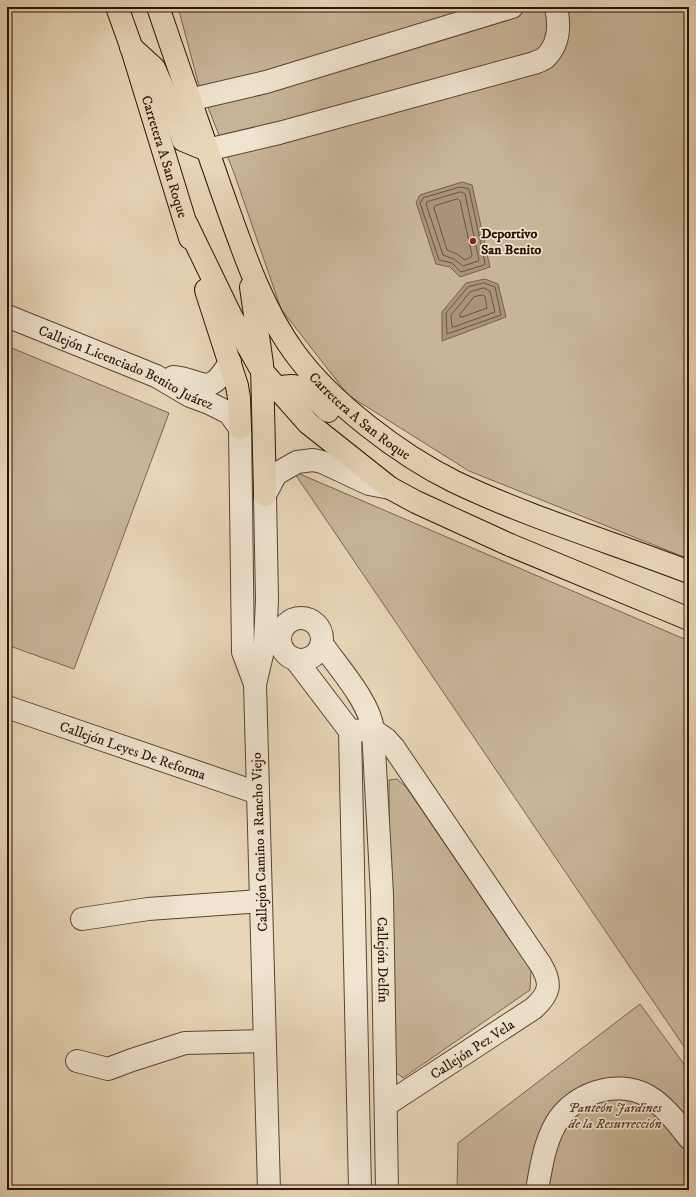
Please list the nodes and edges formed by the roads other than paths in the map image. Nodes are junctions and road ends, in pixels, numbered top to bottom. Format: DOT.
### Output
graph roads {
  1 [pos="117,7"];
  2 [pos="158,7"];
  3 [pos="512,7"];
  4 [pos="556,7"];
  5 [pos="131,46"];
  6 [pos="189,100"];
  7 [pos="207,150"];
  8 [pos="186,225"];
  9 [pos="247,261"];
  10 [pos="7,316"];
  11 [pos="230,362"];
  12 [pos="262,371"];
  13 [pos="156,376"];
  14 [pos="274,393"];
  15 [pos="240,418"];
  16 [pos="400,449"];
  17 [pos="390,488"];
  18 [pos="265,495"];
  19 [pos="689,572"];
  20 [pos="266,600"];
  21 [pos="689,619"];
  22 [pos="290,621"];
  23 [pos="273,642"];
  24 [pos="322,644"];
  25 [pos="296,660"];
  26 [pos="255,684"];
  27 [pos="7,707"];
  28 [pos="373,730"];
  29 [pos="350,731"];
  30 [pos="258,793"];
  31 [pos="261,901"];
  32 [pos="82,919"];
  33 [pos="264,1040"];
  34 [pos="77,1060"];
  35 [pos="386,1105"];
  36 [pos="689,1138"];
  37 [pos="269,1190"];
  38 [pos="360,1190"];
  39 [pos="388,1190"];
  40 [pos="537,1190"];
  1 -- 5 [label="main road, Carretera A San Roque"];
  2 -- 6 [label="main road"];
  3 -- 6 [label="street"];
  4 -- 7 [label="street"];
  5 -- 7 [label="main road"];
  5 -- 8 [label="main road, Carretera A San Roque"];
  6 -- 7 [label="main road, Carretera A San Roque"];
  7 -- 9 [label="main road, Carretera A San Roque"];
  8 -- 11 [label="main road, Carretera A San Roque"];
  8 -- 12 [label="main road"];
  9 -- 12 [label="main road"];
  9 -- 16 [label="main road, Carretera A San Roque"];
  10 -- 13 [label="street, Callejón Licenciado Benito Juárez"];
  11 -- 13 [label="street"];
  11 -- 15 [label="main road, Carretera A San Roque"];
  12 -- 14 [label="main road"];
  13 -- 15 [label="street, Callejón Licenciado Benito Juárez"];
  14 -- 15 [label="main road"];
  14 -- 16 [label="main road"];
  14 -- 17 [label="main road"];
  14 -- 18 [label="main road"];
  15 -- 26 [label="street, Carretera A San Roque"];
  16 -- 19 [label="main road, Carretera A San Roque"];
  17 -- 18 [label="street"];
  17 -- 21 [label="main road"];
  18 -- 20 [label="street, Callejón Camino a Rancho Viejo"];
  20 -- 22 [label="street"];
  20 -- 23 [label="street, Callejón Camino a Rancho Viejo"];
  22 -- 23 [label="street"];
  22 -- 24 [label="street"];
  23 -- 25 [label="street"];
  23 -- 26 [label="street, Callejón Camino a Rancho Viejo"];
  24 -- 25 [label="street"];
  24 -- 28 [label="street, Callejón Delfín"];
  25 -- 29 [label="street"];
  26 -- 30 [label="street, Callejón Camino a Rancho Viejo"];
  27 -- 30 [label="street, Callejón Leyes De Reforma"];
  28 -- 29 [label="street"];
  28 -- 35 [label="street, Callejón Delfín"];
  28 -- 35 [label="street, Callejón Pez Vela"];
  29 -- 38 [label="street, Callejón Delfín"];
  30 -- 31 [label="street, Callejón Camino a Rancho Viejo"];
  31 -- 32 [label="street"];
  31 -- 33 [label="street, Callejón Camino a Rancho Viejo"];
  33 -- 34 [label="street"];
  33 -- 37 [label="street, Callejón Camino a Rancho Viejo"];
  35 -- 39 [label="street, Callejón Delfín"];
  36 -- 40 [label="street"];
}
